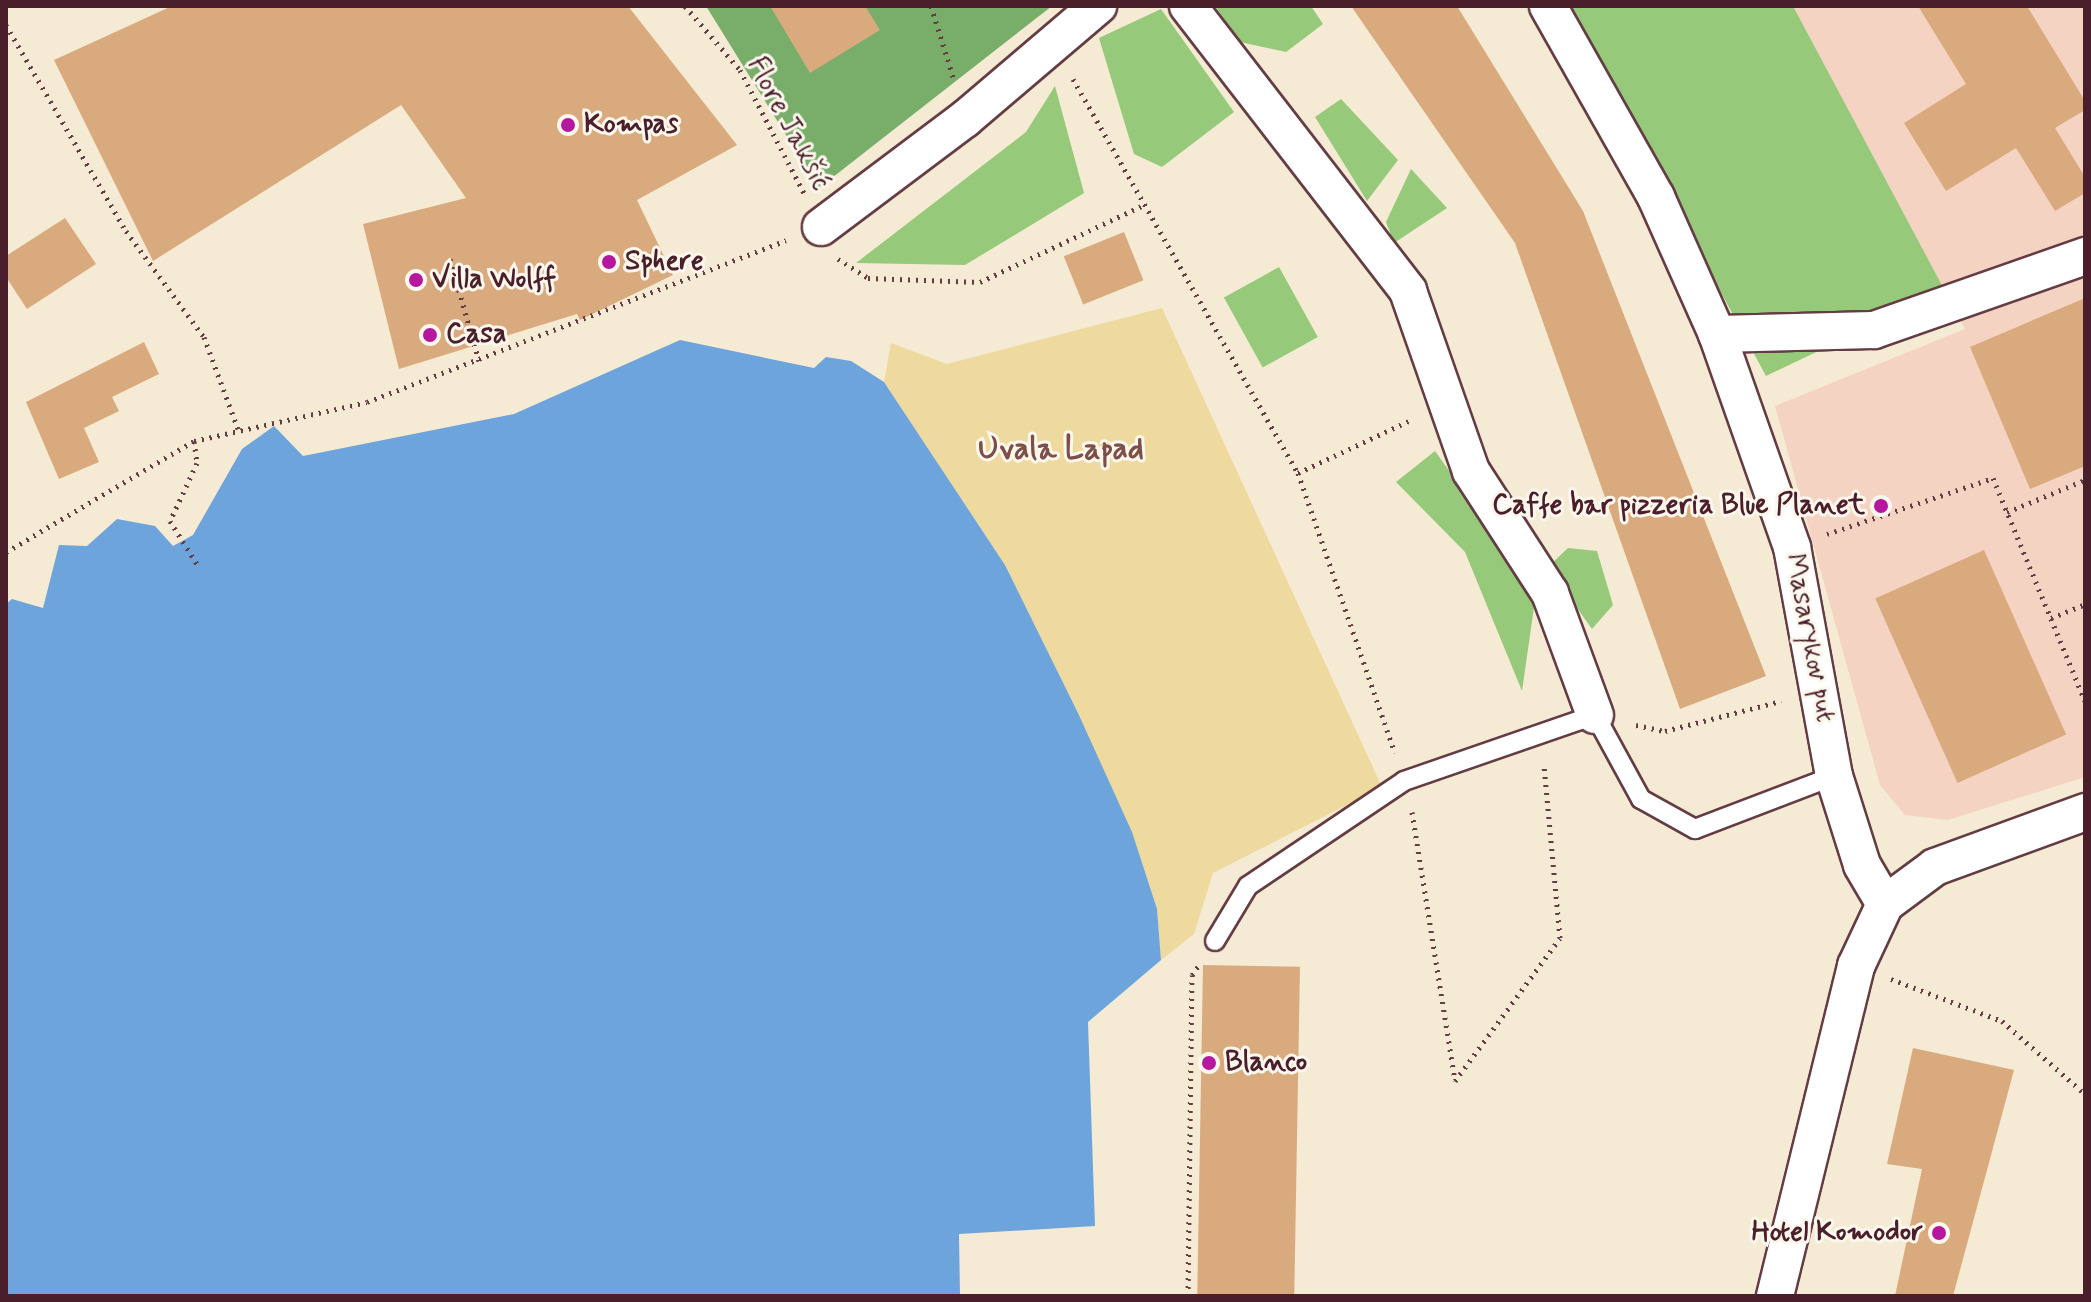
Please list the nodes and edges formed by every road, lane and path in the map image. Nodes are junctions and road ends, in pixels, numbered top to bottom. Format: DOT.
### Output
graph roads {
  1 [pos="685,6"];
  2 [pos="931,6"];
  3 [pos="1098,6"];
  4 [pos="1188,6"];
  5 [pos="1550,9"];
  6 [pos="6,25"];
  7 [pos="1054,47"];
  8 [pos="965,119"];
  9 [pos="1144,205"];
  10 [pos="821,227"];
  11 [pos="2085,256"];
  12 [pos="450,259"];
  13 [pos="1717,334"];
  14 [pos="479,361"];
  15 [pos="1443,405"];
  16 [pos="238,429"];
  17 [pos="194,441"];
  18 [pos="1298,473"];
  19 [pos="2085,480"];
  20 [pos="2007,512"];
  21 [pos="1792,547"];
  22 [pos="6,552"];
  23 [pos="197,564"];
  24 [pos="2085,604"];
  25 [pos="2051,618"];
  26 [pos="1820,687"];
  27 [pos="2085,701"];
  28 [pos="1595,715"];
  29 [pos="1541,733"];
  30 [pos="1834,776"];
  31 [pos="1404,781"];
  32 [pos="2085,812"];
  33 [pos="1885,904"];
  34 [pos="1215,941"];
  35 [pos="1856,966"];
  36 [pos="2085,1094"];
  37 [pos="1188,1296"];
  38 [pos="1775,1296"];
  1 -- 10 [label="path, Flore Jakšić"];
  2 -- 8 [label="path"];
  3 -- 7 [label="street"];
  4 -- 15 [label="street"];
  5 -- 13 [label="street, Masarykov put"];
  6 -- 16 [label="path"];
  7 -- 8 [label="street"];
  7 -- 9 [label="path"];
  8 -- 10 [label="street"];
  9 -- 10 [label="path, Flore Jakšić"];
  9 -- 18 [label="path"];
  10 -- 14 [label="path"];
  11 -- 13 [label="street"];
  12 -- 14 [label="path"];
  13 -- 21 [label="street, Masarykov put"];
  14 -- 16 [label="path"];
  15 -- 18 [label="path"];
  15 -- 28 [label="street"];
  16 -- 17 [label="path"];
  17 -- 22 [label="path"];
  17 -- 23 [label="path"];
  18 -- 31 [label="path"];
  19 -- 20 [label="path"];
  20 -- 21 [label="path"];
  20 -- 25 [label="path"];
  21 -- 26 [label="street, Masarykov put"];
  24 -- 25 [label="path"];
  25 -- 27 [label="path"];
  26 -- 28 [label="path"];
  26 -- 30 [label="street, Masarykov put"];
  28 -- 29 [label="lane"];
  28 -- 30 [label="lane"];
  29 -- 31 [label="lane"];
  29 -- 31 [label="path"];
  30 -- 33 [label="street, Masarykov put"];
  31 -- 34 [label="lane"];
  32 -- 33 [label="street"];
  33 -- 35 [label="street"];
  34 -- 37 [label="path"];
  35 -- 36 [label="path"];
  35 -- 38 [label="street"];
}
